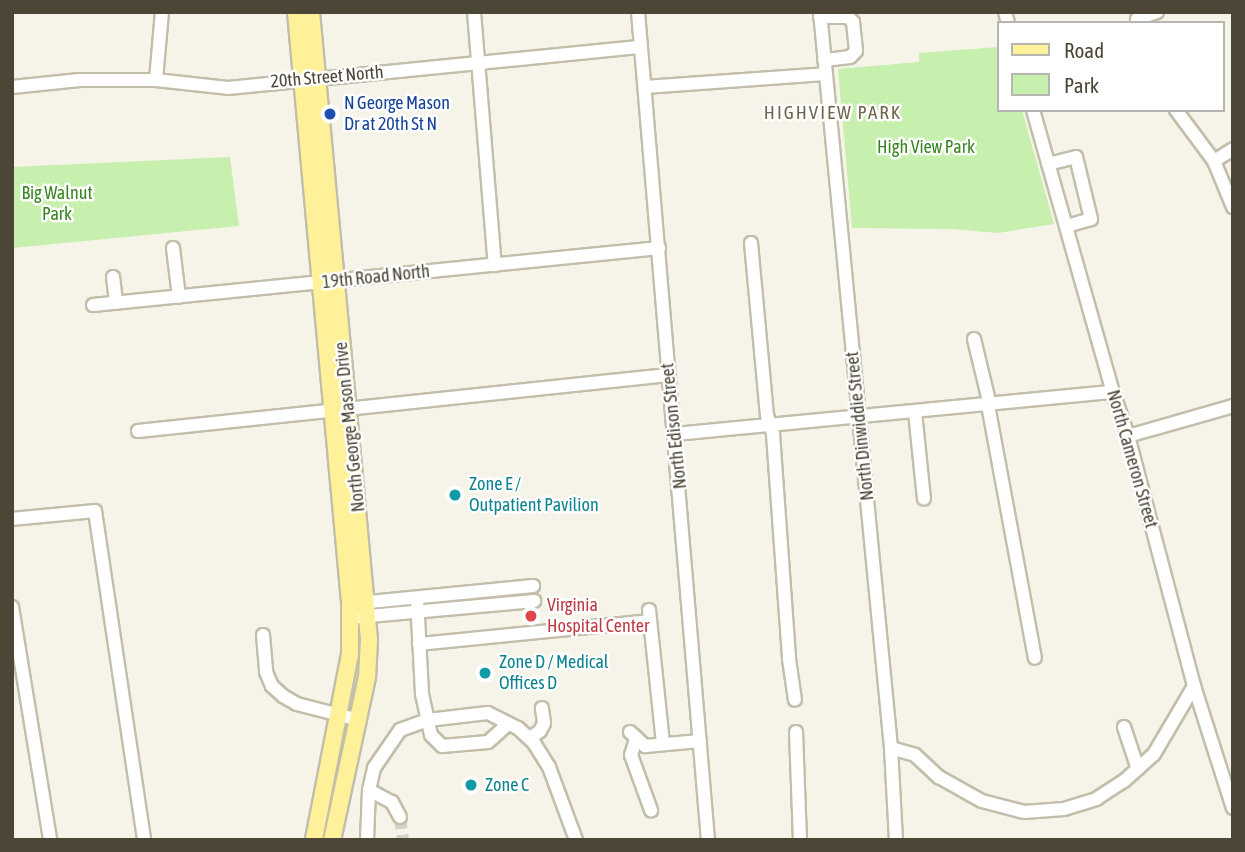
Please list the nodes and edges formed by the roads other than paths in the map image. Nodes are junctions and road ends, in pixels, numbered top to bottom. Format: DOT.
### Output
graph roads {
  1 [pos="162,12"];
  2 [pos="296,12"];
  3 [pos="312,12"];
  4 [pos="474,12"];
  5 [pos="638,12"];
  6 [pos="1157,12"];
  7 [pos="820,15"];
  8 [pos="1137,18"];
  9 [pos="641,47"];
  10 [pos="824,60"];
  11 [pos="478,64"];
  12 [pos="825,74"];
  13 [pos="310,78"];
  14 [pos="156,80"];
  15 [pos="12,87"];
  16 [pos="645,87"];
  17 [pos="1034,112"];
  18 [pos="1177,112"];
  19 [pos="1233,149"];
  20 [pos="1214,161"];
  21 [pos="1048,164"];
  22 [pos="1232,204"];
  23 [pos="1066,226"];
  24 [pos="751,243"];
  25 [pos="173,248"];
  26 [pos="659,248"];
  27 [pos="495,265"];
  28 [pos="113,276"];
  29 [pos="329,281"];
  30 [pos="179,297"];
  31 [pos="116,303"];
  32 [pos="93,305"];
  33 [pos="974,339"];
  34 [pos="668,375"];
  35 [pos="1113,392"];
  36 [pos="989,405"];
  37 [pos="1233,406"];
  38 [pos="340,410"];
  39 [pos="915,412"];
  40 [pos="859,416"];
  41 [pos="770,426"];
  42 [pos="138,431"];
  43 [pos="675,434"];
  44 [pos="1128,436"];
  45 [pos="924,499"];
  46 [pos="12,519"];
  47 [pos="533,586"];
  48 [pos="417,598"];
  49 [pos="534,601"];
  50 [pos="12,607"];
  51 [pos="359,610"];
  52 [pos="417,611"];
  53 [pos="263,635"];
  54 [pos="419,644"];
  55 [pos="1035,657"];
  56 [pos="1194,686"];
  57 [pos="795,700"];
  58 [pos="542,708"];
  59 [pos="339,715"];
  60 [pos="359,720"];
  61 [pos="428,720"];
  62 [pos="508,724"];
  63 [pos="1124,727"];
  64 [pos="796,732"];
  65 [pos="530,738"];
  66 [pos="700,741"];
  67 [pos="663,743"];
  68 [pos="891,748"];
  69 [pos="1138,769"];
  70 [pos="369,790"];
  71 [pos="1233,808"];
  72 [pos="651,810"];
  73 [pos="400,817"];
  74 [pos="50,840"];
  75 [pos="144,840"];
  76 [pos="314,840"];
  77 [pos="332,840"];
  78 [pos="367,840"];
  79 [pos="576,840"];
  80 [pos="708,840"];
  81 [pos="800,840"];
  82 [pos="896,840"];
  1 -- 14 [label="street"];
  2 -- 13 [label="main road, North George Mason Drive"];
  3 -- 13 [label="main road, North George Mason Drive"];
  4 -- 11 [label="street"];
  5 -- 9 [label="street, North Edison Street"];
  6 -- 8 [label="street"];
  7 -- 10 [label="street, North Dinwiddie Street"];
  7 -- 10 [label="street"];
  9 -- 11 [label="street, 20th Street North"];
  9 -- 16 [label="street, North Edison Street"];
  10 -- 12 [label="street, North Dinwiddie Street"];
  11 -- 13 [label="street, 20th Street North"];
  11 -- 27 [label="street"];
  12 -- 16 [label="street"];
  12 -- 40 [label="street, North Dinwiddie Street"];
  13 -- 14 [label="street, 20th Street North"];
  13 -- 29 [label="main road, North George Mason Drive"];
  14 -- 15 [label="street, 20th Street North"];
  16 -- 26 [label="street, North Edison Street"];
  17 -- 21 [label="street, North Cameron Street"];
  18 -- 20 [label="street"];
  19 -- 20 [label="street"];
  20 -- 22 [label="street"];
  21 -- 23 [label="street, North Cameron Street"];
  21 -- 23 [label="street"];
  23 -- 35 [label="street, North Cameron Street"];
  24 -- 41 [label="street"];
  25 -- 30 [label="street"];
  26 -- 27 [label="street, 19th Road North"];
  26 -- 34 [label="street, North Edison Street"];
  27 -- 29 [label="street, 19th Road North"];
  28 -- 31 [label="street"];
  29 -- 30 [label="street, 19th Road North"];
  29 -- 38 [label="main road, North George Mason Drive"];
  30 -- 31 [label="street, 19th Road North"];
  31 -- 32 [label="street, 19th Road North"];
  33 -- 36 [label="street"];
  34 -- 38 [label="street"];
  34 -- 43 [label="street, North Edison Street"];
  35 -- 36 [label="street"];
  35 -- 44 [label="street, North Cameron Street"];
  36 -- 39 [label="street"];
  36 -- 55 [label="street"];
  37 -- 44 [label="street"];
  38 -- 42 [label="street"];
  38 -- 51 [label="main road, North George Mason Drive"];
  39 -- 40 [label="street"];
  39 -- 45 [label="street"];
  40 -- 41 [label="street"];
  40 -- 68 [label="street, North Dinwiddie Street"];
  41 -- 43 [label="street"];
  41 -- 57 [label="street"];
  43 -- 66 [label="street, North Edison Street"];
  44 -- 56 [label="street, North Cameron Street"];
  46 -- 75 [label="street"];
  47 -- 48 [label="street"];
  48 -- 51 [label="street"];
  48 -- 52 [label="street"];
  49 -- 52 [label="street"];
  50 -- 74 [label="street"];
  51 -- 52 [label="street"];
  51 -- 59 [label="main road, North George Mason Drive"];
  51 -- 60 [label="main road, North George Mason Drive"];
  52 -- 54 [label="street"];
  53 -- 59 [label="street"];
  54 -- 61 [label="street"];
  54 -- 67 [label="street"];
  56 -- 69 [label="street"];
  56 -- 71 [label="street, North Cameron Street"];
  58 -- 65 [label="street"];
  59 -- 60 [label="street"];
  59 -- 76 [label="main road, North George Mason Drive"];
  60 -- 77 [label="main road, North George Mason Drive"];
  61 -- 62 [label="street"];
  61 -- 62 [label="street"];
  61 -- 70 [label="street"];
  62 -- 65 [label="street"];
  63 -- 69 [label="street"];
  64 -- 81 [label="street"];
  65 -- 79 [label="street"];
  66 -- 67 [label="street"];
  66 -- 80 [label="street, North Edison Street"];
  67 -- 72 [label="street"];
  68 -- 69 [label="street"];
  68 -- 82 [label="street, North Dinwiddie Street"];
  70 -- 73 [label="street"];
  70 -- 78 [label="street"];
}
